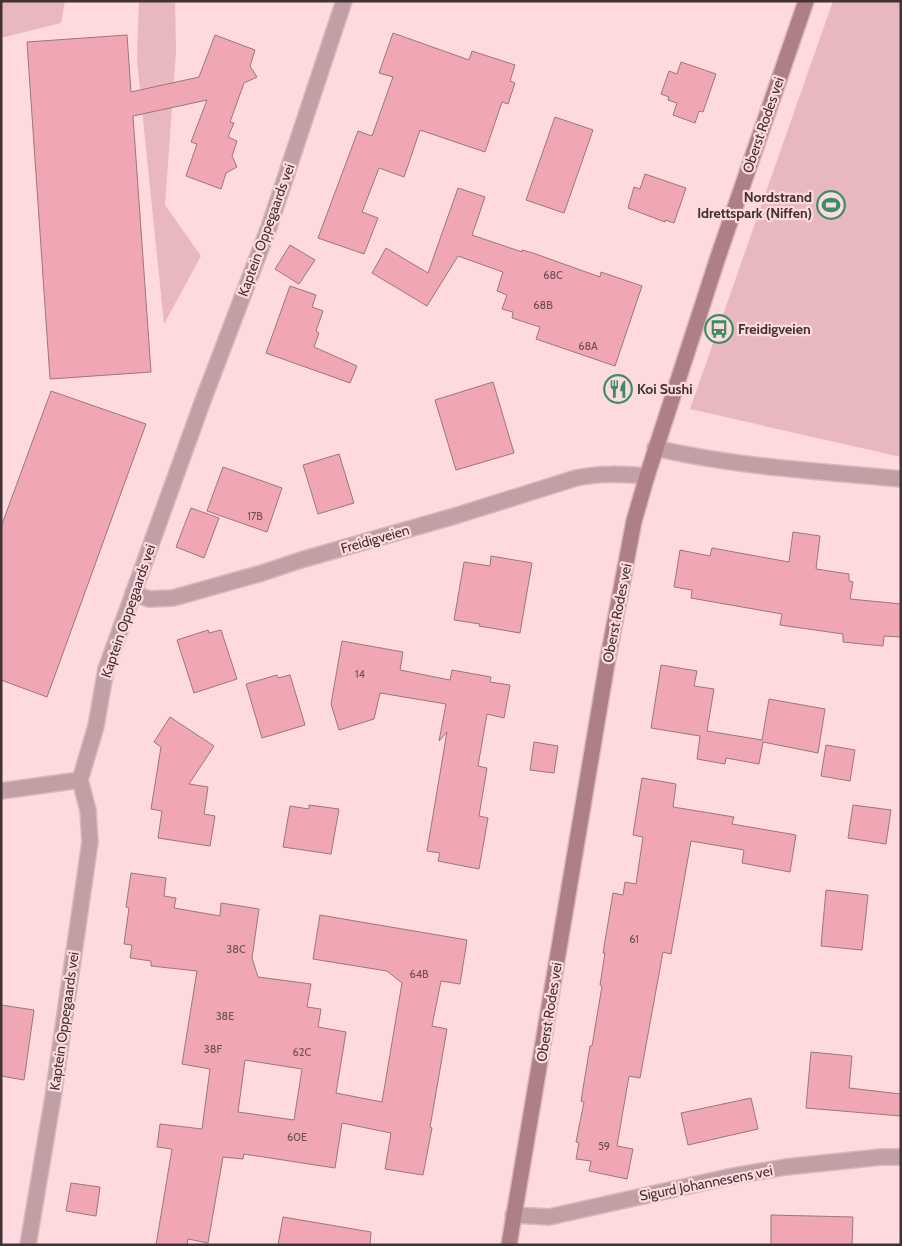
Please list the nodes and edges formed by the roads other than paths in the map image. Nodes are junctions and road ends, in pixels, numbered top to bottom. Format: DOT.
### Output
graph roads {
  1 [pos="344,1"];
  2 [pos="806,1"];
  3 [pos="655,448"];
  4 [pos="646,476"];
  5 [pos="901,479"];
  6 [pos="133,594"];
  7 [pos="80,780"];
  8 [pos="1,791"];
  9 [pos="901,1157"];
  10 [pos="513,1215"];
  11 [pos="28,1245"];
  12 [pos="508,1245"];
  1 -- 6 [label="street, Kaptein Oppegaards vei"];
  2 -- 3 [label="street, Oberst Rodes vei"];
  3 -- 4 [label="street, Oberst Rodes vei"];
  3 -- 5 [label="street"];
  4 -- 6 [label="street, Freidigveien"];
  4 -- 10 [label="street, Oberst Rodes vei"];
  6 -- 7 [label="street, Kaptein Oppegaards vei"];
  7 -- 8 [label="street"];
  7 -- 11 [label="street, Kaptein Oppegaards vei"];
  9 -- 10 [label="street, Sigurd Johannesens vei"];
  10 -- 12 [label="street, Oberst Rodes vei"];
}
